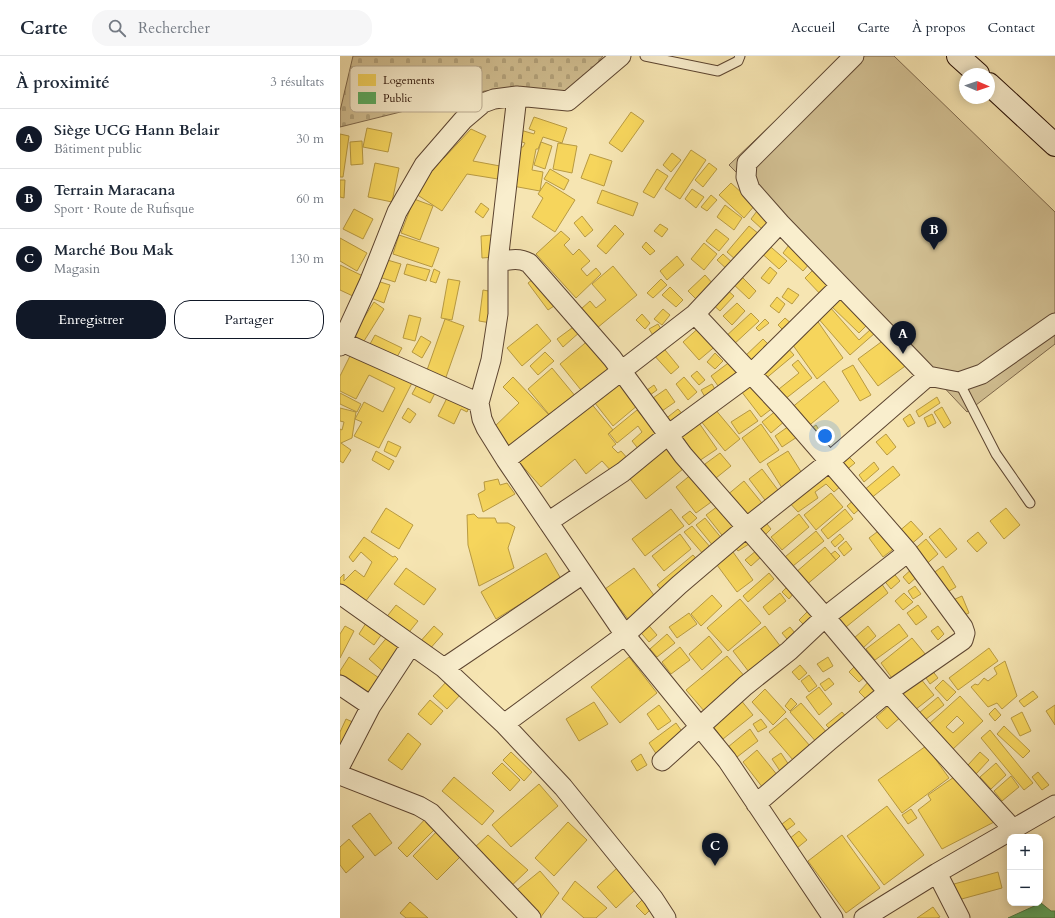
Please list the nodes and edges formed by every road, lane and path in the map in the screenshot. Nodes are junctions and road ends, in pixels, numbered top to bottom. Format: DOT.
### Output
graph roads {
  1 [pos="621,56"];
  2 [pos="645,56"];
  3 [pos="740,56"];
  4 [pos="854,56"];
  5 [pos="958,56"];
  6 [pos="971,68"];
  7 [pos="995,90"];
  8 [pos="517,96"];
  9 [pos="482,104"];
  10 [pos="472,112"];
  11 [pos="1055,145"];
  12 [pos="780,223"];
  13 [pos="498,262"];
  14 [pos="840,286"];
  15 [pos="695,314"];
  16 [pos="1055,323"];
  17 [pos="341,343"];
  18 [pos="621,370"];
  19 [pos="751,374"];
  20 [pos="928,376"];
  21 [pos="959,382"];
  22 [pos="479,403"];
  23 [pos="668,435"];
  24 [pos="506,460"];
  25 [pos="829,462"];
  26 [pos="1030,503"];
  27 [pos="548,522"];
  28 [pos="747,527"];
  29 [pos="908,552"];
  30 [pos="583,574"];
  31 [pos="340,594"];
  32 [pos="825,617"];
  33 [pos="625,635"];
  34 [pos="412,645"];
  35 [pos="444,668"];
  36 [pos="340,685"];
  37 [pos="888,692"];
  38 [pos="371,706"];
  39 [pos="504,724"];
  40 [pos="700,728"];
  41 [pos="662,761"];
  42 [pos="340,766"];
  43 [pos="340,775"];
  44 [pos="756,804"];
  45 [pos="1055,805"];
  46 [pos="1012,829"];
  47 [pos="937,873"];
  48 [pos="866,917"];
  49 [pos="531,918"];
  50 [pos="666,918"];
  51 [pos="833,918"];
  52 [pos="960,918"];
  1 -- 8 [label="street"];
  2 -- 3 [label="lane"];
  4 -- 12 [label="street"];
  5 -- 6 [label="main road"];
  7 -- 11 [label="main road"];
  8 -- 9 [label="street"];
  8 -- 13 [label="street"];
  10 -- 17 [label="street"];
  12 -- 14 [label="street"];
  12 -- 15 [label="street"];
  13 -- 18 [label="street"];
  13 -- 22 [label="street"];
  14 -- 19 [label="street"];
  14 -- 20 [label="street"];
  15 -- 18 [label="street"];
  15 -- 19 [label="street"];
  16 -- 21 [label="street"];
  17 -- 22 [label="street"];
  18 -- 23 [label="street"];
  18 -- 24 [label="street"];
  19 -- 23 [label="street"];
  19 -- 25 [label="street"];
  20 -- 21 [label="street"];
  20 -- 25 [label="street"];
  21 -- 26 [label="lane"];
  22 -- 24 [label="street"];
  23 -- 27 [label="street"];
  23 -- 28 [label="street"];
  24 -- 27 [label="street"];
  25 -- 28 [label="street"];
  25 -- 29 [label="street"];
  27 -- 30 [label="street"];
  28 -- 32 [label="street"];
  28 -- 33 [label="street"];
  29 -- 32 [label="street"];
  29 -- 37 [label="street"];
  30 -- 33 [label="street"];
  30 -- 35 [label="street"];
  31 -- 34 [label="street"];
  32 -- 37 [label="street"];
  32 -- 40 [label="street"];
  33 -- 39 [label="street"];
  33 -- 40 [label="street"];
  34 -- 35 [label="street"];
  34 -- 38 [label="street"];
  35 -- 39 [label="street"];
  36 -- 38 [label="street"];
  37 -- 44 [label="street"];
  37 -- 46 [label="street"];
  38 -- 42 [label="street"];
  39 -- 50 [label="street"];
  40 -- 41 [label="street"];
  40 -- 44 [label="street"];
  43 -- 49 [label="street"];
  44 -- 51 [label="street"];
  45 -- 46 [label="street"];
  46 -- 47 [label="street"];
  47 -- 48 [label="street"];
  47 -- 52 [label="street"];
}
